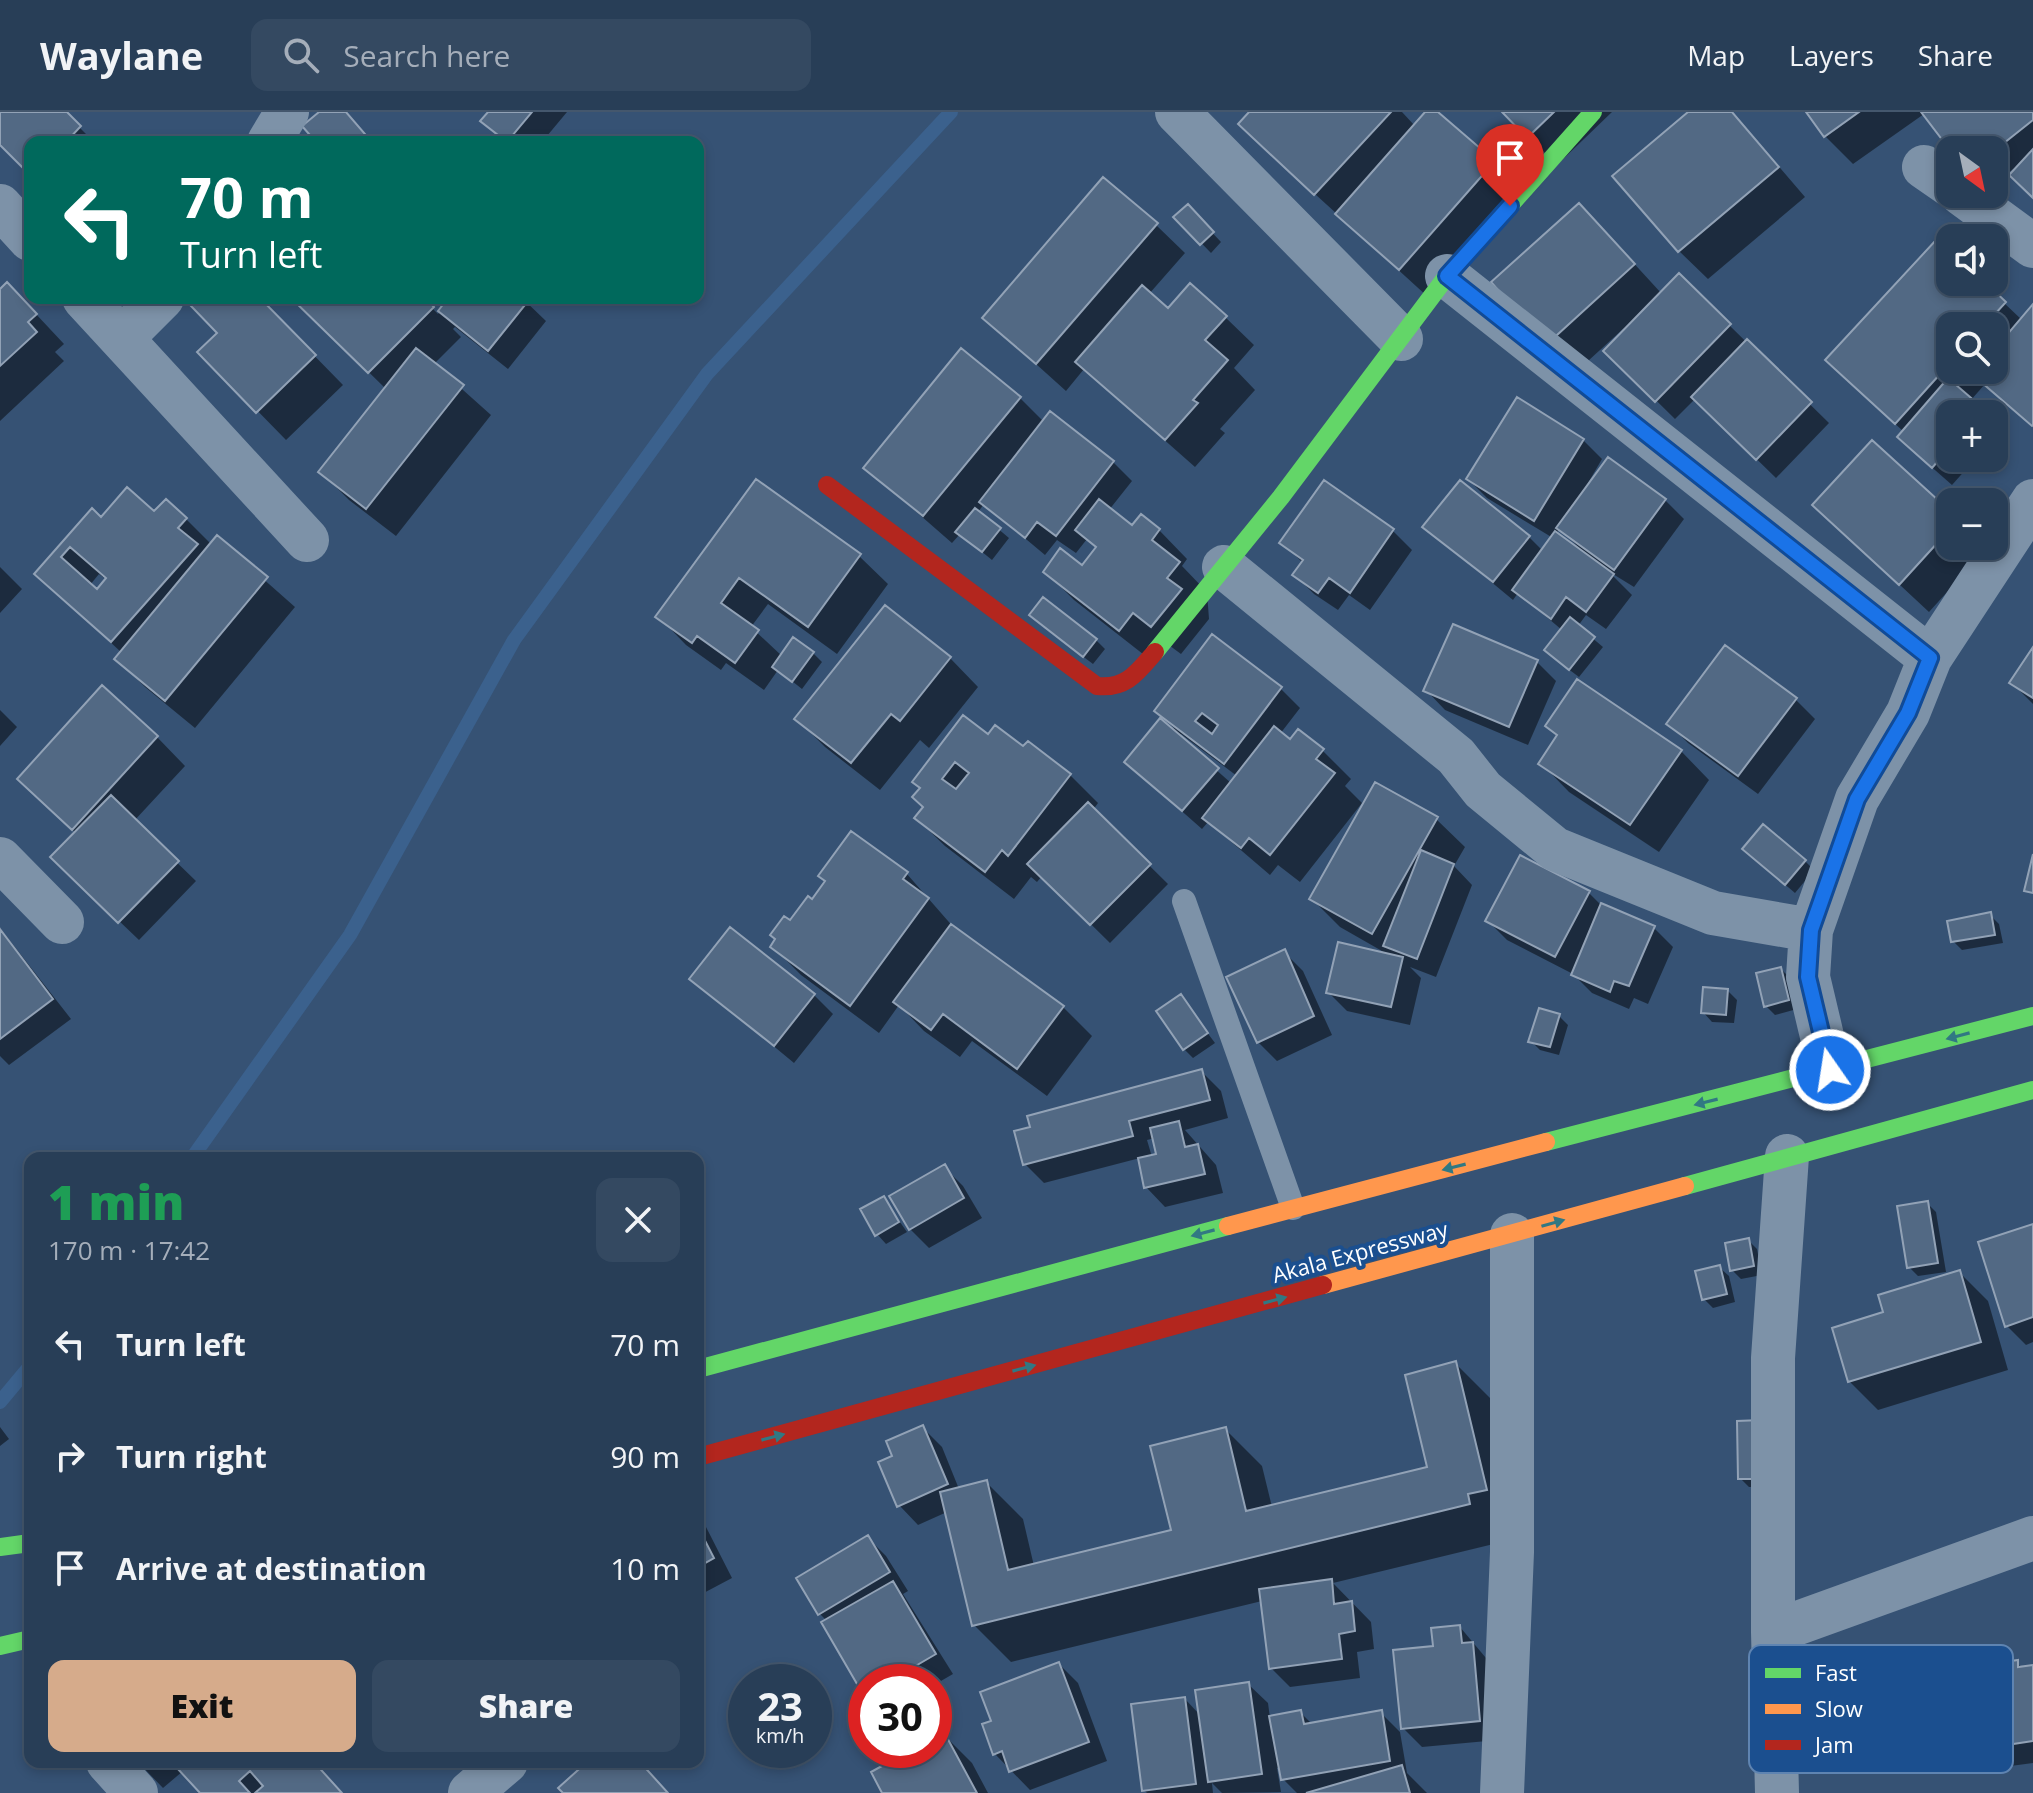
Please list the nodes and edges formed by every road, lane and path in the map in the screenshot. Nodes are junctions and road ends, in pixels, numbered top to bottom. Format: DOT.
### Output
graph roads {
  1 [pos="287,112"];
  2 [pos="1177,112"];
  3 [pos="1593,112"];
  4 [pos="273,136"];
  5 [pos="0,206"];
  6 [pos="1981,208"];
  7 [pos="24,232"];
  8 [pos="2033,246"];
  9 [pos="1447,276"];
  10 [pos="90,304"];
  11 [pos="156,304"];
  12 [pos="122,338"];
  13 [pos="1401,339"];
  14 [pos="827,485"];
  15 [pos="2033,501"];
  16 [pos="307,540"];
  17 [pos="1224,567"];
  18 [pos="1930,658"];
  19 [pos="0,859"];
  20 [pos="1184,901"];
  21 [pos="62,922"];
  22 [pos="1811,930"];
  23 [pos="2033,1016"];
  24 [pos="1830,1070"];
  25 [pos="2033,1090"];
  26 [pos="1787,1156"];
  27 [pos="1293,1208"];
  28 [pos="1512,1235"];
  29 [pos="704,1367"];
  30 [pos="704,1455"];
  31 [pos="2033,1538"];
  32 [pos="24,1544"];
  33 [pos="0,1547"];
  34 [pos="1773,1632"];
  35 [pos="24,1640"];
  36 [pos="1773,1645"];
  37 [pos="0,1646"];
  38 [pos="113,1768"];
  39 [pos="499,1768"];
  40 [pos="1777,1773"];
  41 [pos="136,1793"];
  42 [pos="470,1793"];
  43 [pos="1502,1793"];
  44 [pos="1777,1793"];
  1 -- 4 [label="street"];
  2 -- 13 [label="street"];
  3 -- 9 [label="main road"];
  5 -- 7 [label="street"];
  6 -- 8 [label="street"];
  9 -- 13 [label="main road"];
  9 -- 18 [label="street"];
  10 -- 12 [label="street"];
  11 -- 12 [label="street"];
  12 -- 16 [label="street"];
  13 -- 17 [label="main road"];
  14 -- 17 [label="main road"];
  15 -- 18 [label="street"];
  17 -- 22 [label="street"];
  18 -- 22 [label="street"];
  19 -- 21 [label="street"];
  20 -- 27 [label="lane"];
  22 -- 24 [label="street"];
  23 -- 24 [label="main road, one-way"];
  24 -- 27 [label="main road, one-way"];
  25 -- 26 [label="main road, Akala Expressway"];
  28 -- 26 [label="main road, Akala Expressway, one-way"];
  26 -- 34 [label="street"];
  27 -- 29 [label="main road, one-way"];
  30 -- 28 [label="main road, Akala Expressway, one-way"];
  28 -- 43 [label="street"];
  31 -- 34 [label="street"];
  32 -- 33 [label="main road"];
  34 -- 36 [label="street"];
  35 -- 37 [label="main road"];
  38 -- 41 [label="street"];
  39 -- 42 [label="street"];
  40 -- 44 [label="street"];
}
